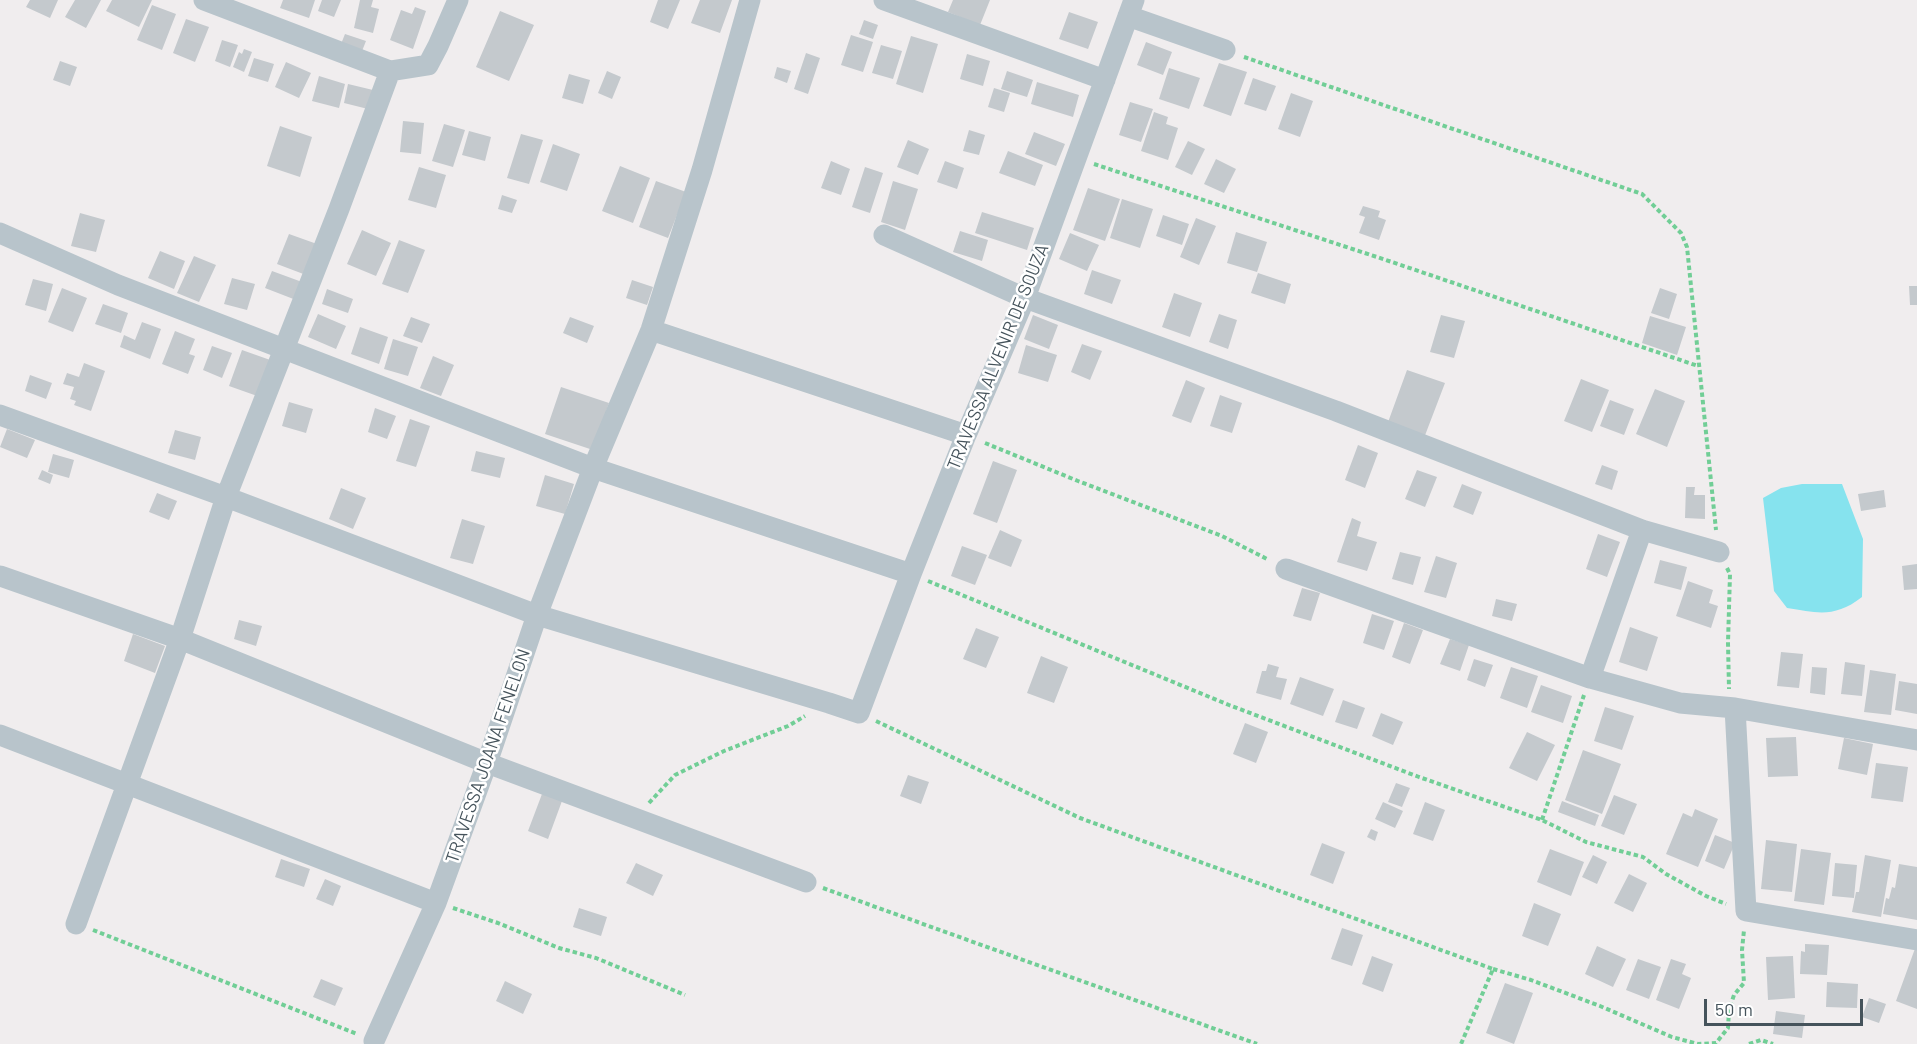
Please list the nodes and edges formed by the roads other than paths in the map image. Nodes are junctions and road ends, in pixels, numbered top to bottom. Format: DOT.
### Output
graph roads {
  1 [pos="204,0"];
  2 [pos="458,0"];
  3 [pos="750,0"];
  4 [pos="884,0"];
  5 [pos="1131,8"];
  6 [pos="1225,50"];
  7 [pos="390,71"];
  8 [pos="1105,80"];
  9 [pos="0,233"];
  10 [pos="884,235"];
  11 [pos="1025,298"];
  12 [pos="651,330"];
  13 [pos="285,349"];
  14 [pos="0,415"];
  15 [pos="966,435"];
  16 [pos="593,468"];
  17 [pos="226,497"];
  18 [pos="1642,530"];
  19 [pos="1719,552"];
  20 [pos="1286,569"];
  21 [pos="911,574"];
  22 [pos="0,576"];
  23 [pos="537,615"];
  24 [pos="180,639"];
  25 [pos="1590,678"];
  26 [pos="1735,708"];
  27 [pos="0,735"];
  28 [pos="1917,740"];
  29 [pos="487,763"];
  30 [pos="127,783"];
  31 [pos="806,882"];
  32 [pos="436,903"];
  33 [pos="76,924"];
  34 [pos="1917,940"];
  35 [pos="374,1041"];
  1 -- 7 [label="street"];
  2 -- 7 [label="street"];
  3 -- 12 [label="street, TRAVESSA JOANA FENELON"];
  4 -- 8 [label="street"];
  5 -- 6 [label="street"];
  5 -- 8 [label="street, TRAVESSA ALVENIR DE SOUZA"];
  7 -- 13 [label="street"];
  8 -- 11 [label="street, TRAVESSA ALVENIR DE SOUZA"];
  9 -- 13 [label="street"];
  10 -- 11 [label="street"];
  11 -- 15 [label="street, TRAVESSA ALVENIR DE SOUZA"];
  11 -- 18 [label="street"];
  12 -- 15 [label="street"];
  12 -- 16 [label="street, TRAVESSA JOANA FENELON"];
  13 -- 16 [label="street"];
  13 -- 17 [label="street"];
  14 -- 17 [label="street"];
  15 -- 21 [label="street, TRAVESSA ALVENIR DE SOUZA"];
  16 -- 21 [label="street"];
  16 -- 23 [label="street, TRAVESSA JOANA FENELON"];
  17 -- 23 [label="street"];
  17 -- 24 [label="street"];
  18 -- 19 [label="street"];
  18 -- 25 [label="street"];
  20 -- 25 [label="street"];
  21 -- 23 [label="street, TRAVESSA ALVENIR DE SOUZA"];
  22 -- 24 [label="street"];
  23 -- 29 [label="street, TRAVESSA JOANA FENELON"];
  24 -- 29 [label="street"];
  24 -- 30 [label="street"];
  25 -- 26 [label="street"];
  26 -- 28 [label="street"];
  26 -- 34 [label="street"];
  27 -- 30 [label="street"];
  29 -- 31 [label="street"];
  29 -- 32 [label="street, TRAVESSA JOANA FENELON"];
  30 -- 32 [label="street"];
  30 -- 33 [label="street"];
  32 -- 35 [label="street, TRAVESSA JOANA FENELON"];
}
